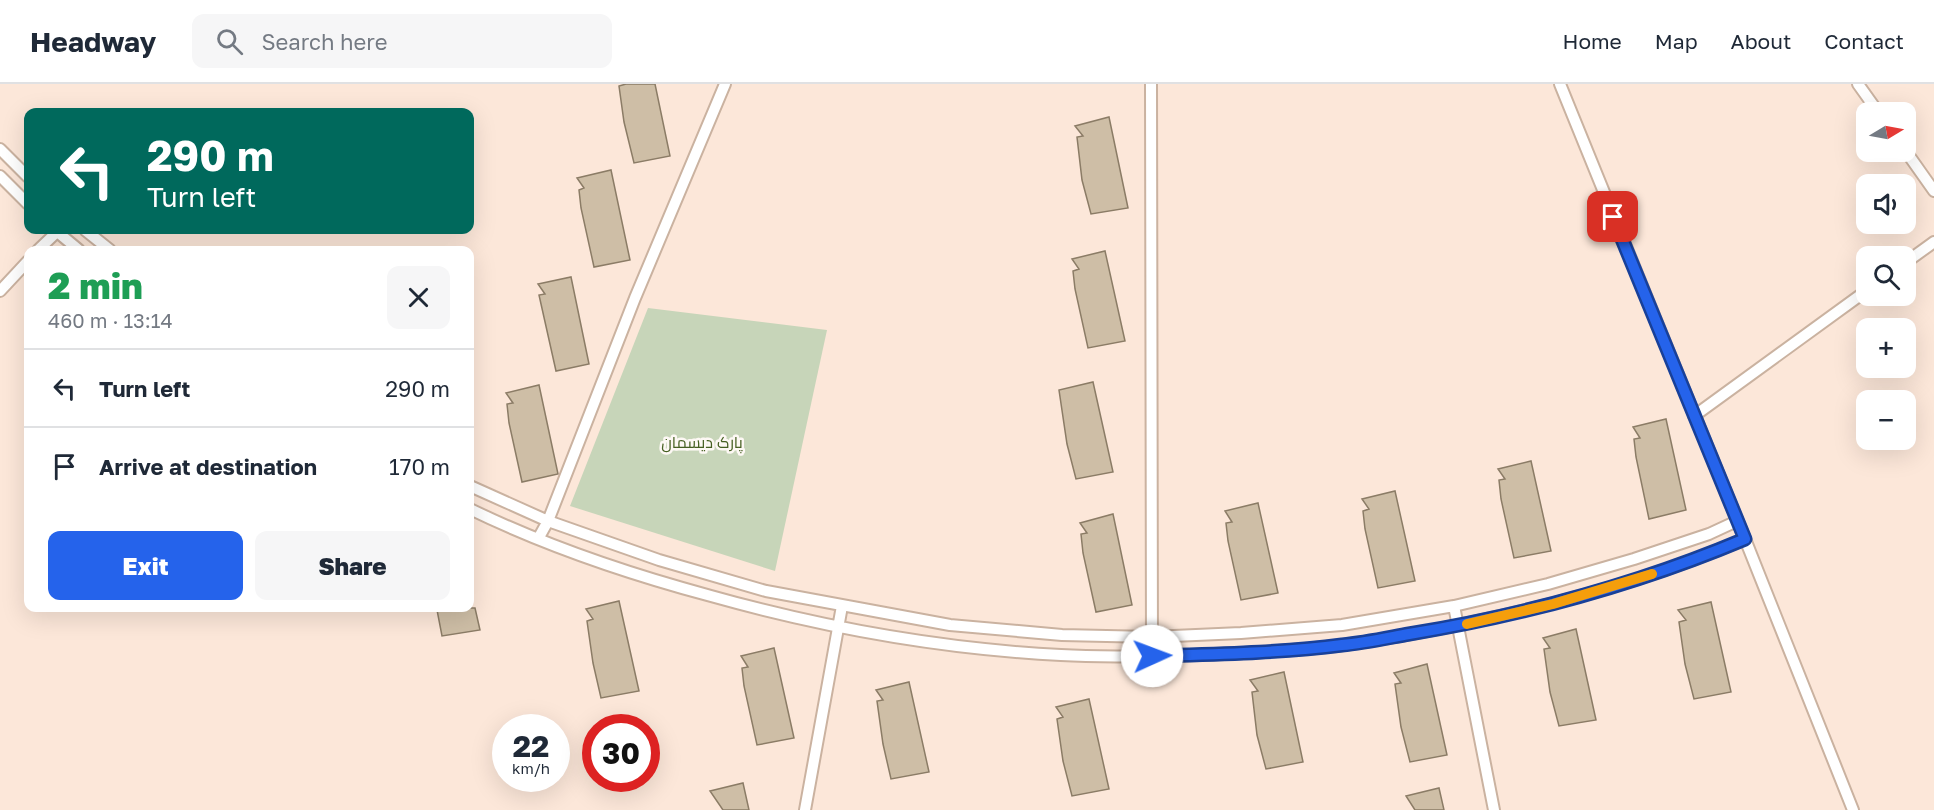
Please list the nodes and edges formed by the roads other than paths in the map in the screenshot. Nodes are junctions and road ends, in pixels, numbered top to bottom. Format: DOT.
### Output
graph roads {
  1 [pos="725,84"];
  2 [pos="1151,84"];
  3 [pos="1560,84"];
  4 [pos="1858,84"];
  5 [pos="1871,102"];
  6 [pos="0,149"];
  7 [pos="1913,162"];
  8 [pos="24,173"];
  9 [pos="0,176"];
  10 [pos="1934,191"];
  11 [pos="24,200"];
  12 [pos="53,234"];
  13 [pos="61,234"];
  14 [pos="90,234"];
  15 [pos="1934,242"];
  16 [pos="42,246"];
  17 [pos="75,246"];
  18 [pos="105,246"];
  19 [pos="1916,255"];
  20 [pos="24,265"];
  21 [pos="0,291"];
  22 [pos="1856,298"];
  23 [pos="1694,416"];
  24 [pos="474,488"];
  25 [pos="474,511"];
  26 [pos="548,521"];
  27 [pos="1737,521"];
  28 [pos="538,538"];
  29 [pos="1745,539"];
  30 [pos="842,606"];
  31 [pos="1454,606"];
  32 [pos="1458,626"];
  33 [pos="840,627"];
  34 [pos="1152,637"];
  35 [pos="1152,656"];
  36 [pos="805,810"];
  37 [pos="1494,810"];
  38 [pos="1852,810"];
  1 -- 26 [label="street"];
  2 -- 34 [label="street"];
  3 -- 23 [label="street"];
  4 -- 5 [label="street"];
  6 -- 8 [label="street"];
  7 -- 10 [label="street"];
  9 -- 11 [label="street"];
  12 -- 16 [label="street"];
  13 -- 17 [label="street"];
  14 -- 18 [label="street"];
  15 -- 19 [label="street"];
  20 -- 21 [label="street"];
  22 -- 23 [label="street"];
  23 -- 27 [label="street"];
  24 -- 26 [label="street"];
  25 -- 28 [label="street"];
  26 -- 28 [label="street"];
  26 -- 30 [label="street"];
  27 -- 29 [label="street"];
  27 -- 31 [label="street"];
  28 -- 33 [label="street"];
  29 -- 32 [label="street"];
  29 -- 38 [label="street"];
  30 -- 33 [label="street"];
  30 -- 34 [label="street"];
  31 -- 32 [label="street"];
  31 -- 34 [label="street"];
  32 -- 35 [label="street"];
  32 -- 37 [label="street"];
  33 -- 35 [label="street"];
  33 -- 36 [label="street"];
  34 -- 35 [label="street"];
}
